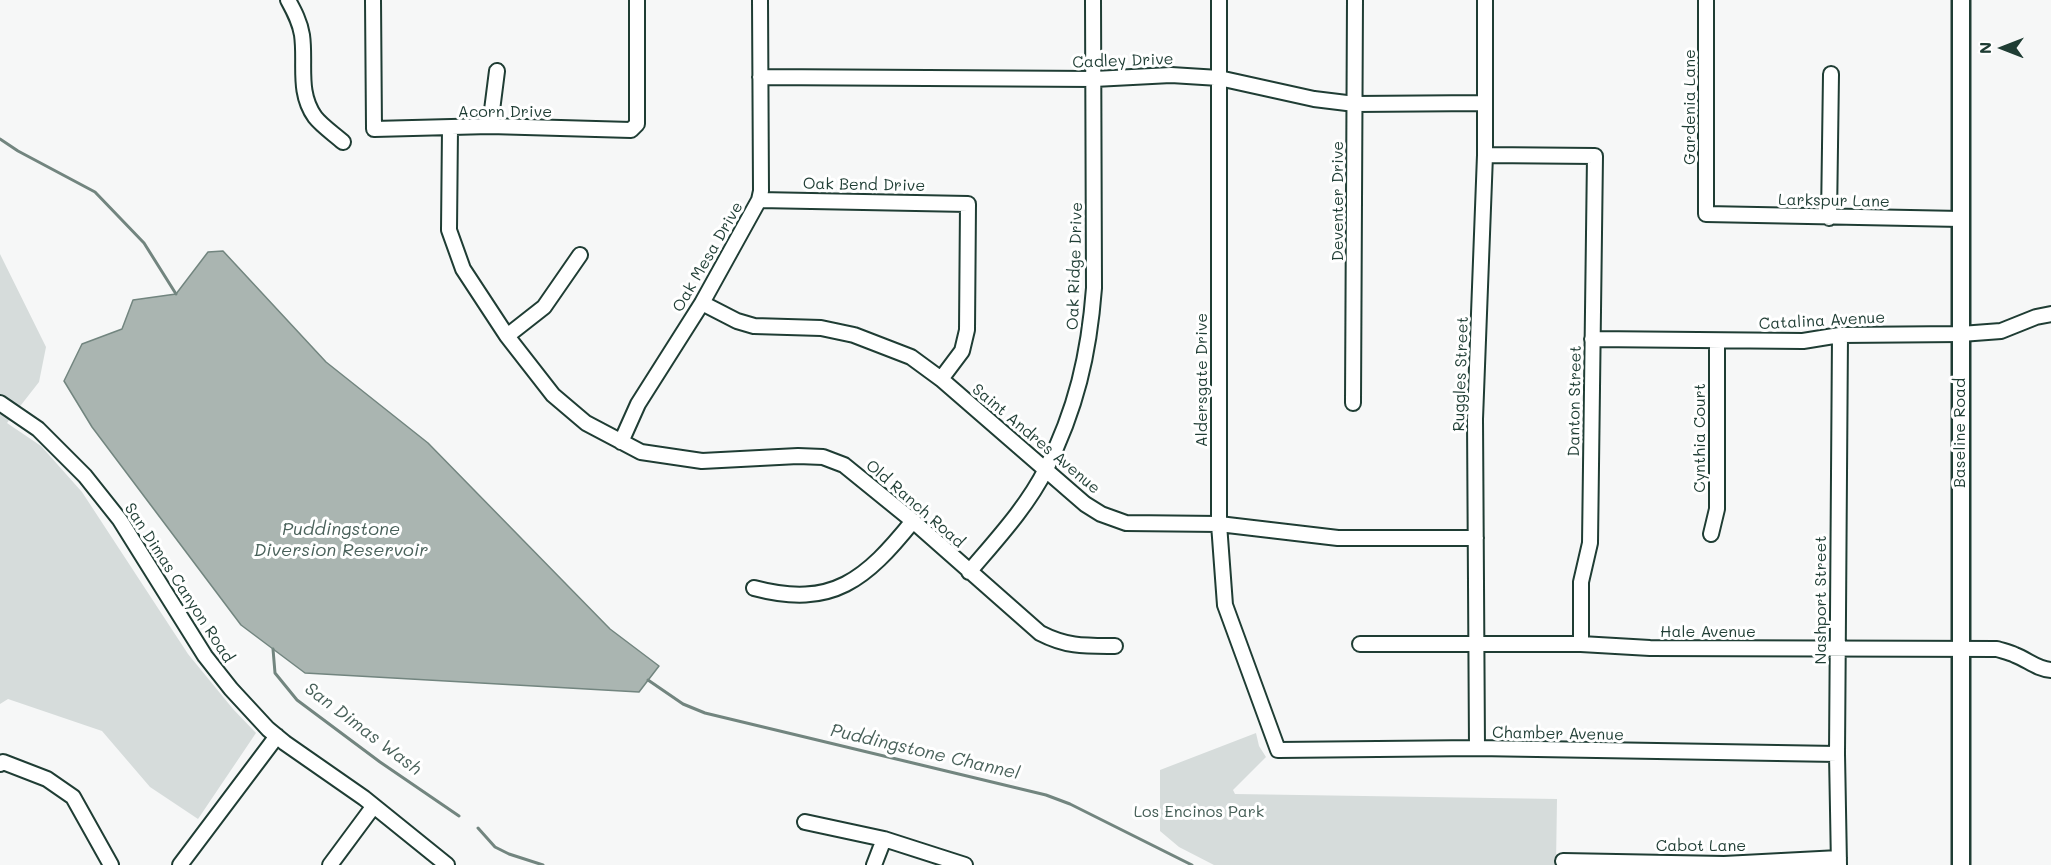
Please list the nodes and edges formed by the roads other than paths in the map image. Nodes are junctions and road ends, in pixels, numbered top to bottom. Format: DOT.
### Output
graph roads {
  1 [pos="288,0"];
  2 [pos="373,0"];
  3 [pos="637,0"];
  4 [pos="760,0"];
  5 [pos="1093,0"];
  6 [pos="1219,0"];
  7 [pos="1355,0"];
  8 [pos="1485,0"];
  9 [pos="1706,0"];
  10 [pos="1961,0"];
  11 [pos="497,71"];
  12 [pos="1831,74"];
  13 [pos="760,76"];
  14 [pos="1219,78"];
  15 [pos="1094,79"];
  16 [pos="1484,103"];
  17 [pos="1355,104"];
  18 [pos="490,126"];
  19 [pos="450,128"];
  20 [pos="343,142"];
  21 [pos="1485,155"];
  22 [pos="759,200"];
  23 [pos="1706,214"];
  24 [pos="1830,218"];
  25 [pos="1960,219"];
  26 [pos="580,255"];
  27 [pos="702,303"];
  28 [pos="2051,314"];
  29 [pos="1960,334"];
  30 [pos="1840,335"];
  31 [pos="507,336"];
  32 [pos="1592,339"];
  33 [pos="1717,341"];
  34 [pos="941,379"];
  35 [pos="0,403"];
  36 [pos="1353,403"];
  37 [pos="621,442"];
  38 [pos="1046,470"];
  39 [pos="913,521"];
  40 [pos="1219,524"];
  41 [pos="1712,534"];
  42 [pos="1476,538"];
  43 [pos="969,572"];
  44 [pos="754,588"];
  45 [pos="1360,644"];
  46 [pos="1581,644"];
  47 [pos="1477,645"];
  48 [pos="1115,646"];
  49 [pos="1838,649"];
  50 [pos="1960,649"];
  51 [pos="2051,670"];
  52 [pos="276,736"];
  53 [pos="1477,748"];
  54 [pos="1278,750"];
  55 [pos="1837,754"];
  56 [pos="0,764"];
  57 [pos="373,807"];
  58 [pos="805,822"];
  59 [pos="885,839"];
  60 [pos="1563,861"];
  61 [pos="1839,862"];
  62 [pos="1614,864"];
  63 [pos="111,865"];
  64 [pos="180,865"];
  65 [pos="330,865"];
  66 [pos="447,865"];
  67 [pos="874,865"];
  68 [pos="964,865"];
  69 [pos="1724,865"];
  70 [pos="1961,865"];
  1 -- 20 [label="street"];
  2 -- 19 [label="street, Acorn Drive"];
  3 -- 18 [label="street, Acorn Drive"];
  4 -- 13 [label="street, Oak Mesa Drive"];
  5 -- 15 [label="street, Oak Ridge Drive"];
  6 -- 14 [label="street, Aldersgate Drive"];
  7 -- 17 [label="street, Deventer Drive"];
  8 -- 16 [label="street, Ruggles Street"];
  9 -- 23 [label="street, Gardenia Lane"];
  10 -- 25 [label="main road, Baseline Road"];
  11 -- 18 [label="street"];
  12 -- 24 [label="street"];
  13 -- 15 [label="street, Cadley Drive"];
  13 -- 22 [label="street, Oak Mesa Drive"];
  14 -- 15 [label="street, Cadley Drive"];
  14 -- 17 [label="street, Cadley Drive"];
  14 -- 40 [label="street, Aldersgate Drive"];
  15 -- 38 [label="street, Oak Ridge Drive"];
  16 -- 17 [label="street, Cadley Drive"];
  16 -- 21 [label="street, Ruggles Street"];
  17 -- 36 [label="street, Deventer Drive"];
  18 -- 19 [label="street, Acorn Drive"];
  19 -- 31 [label="street, Old Ranch Road"];
  21 -- 32 [label="street, Danton Street"];
  21 -- 42 [label="street, Ruggles Street"];
  22 -- 27 [label="street, Oak Mesa Drive"];
  22 -- 34 [label="street, Oak Bend Drive"];
  23 -- 24 [label="street, Larkspur Lane"];
  24 -- 25 [label="street, Larkspur Lane"];
  25 -- 29 [label="main road, Baseline Road"];
  26 -- 31 [label="street"];
  27 -- 34 [label="street, Saint Andres Avenue"];
  27 -- 37 [label="street, Oak Mesa Drive"];
  28 -- 29 [label="street, Catalina Avenue"];
  29 -- 30 [label="street, Catalina Avenue"];
  29 -- 50 [label="main road, Baseline Road"];
  30 -- 33 [label="street, Catalina Avenue"];
  30 -- 49 [label="street, Nashport Street"];
  31 -- 37 [label="street, Old Ranch Road"];
  32 -- 33 [label="street, Catalina Avenue"];
  32 -- 46 [label="street, Danton Street"];
  33 -- 41 [label="street, Cynthia Court"];
  34 -- 38 [label="street, Saint Andres Avenue"];
  35 -- 52 [label="street, San Dimas Canyon Road"];
  37 -- 39 [label="street, Old Ranch Road"];
  38 -- 40 [label="street, Saint Andres Avenue"];
  38 -- 43 [label="street, Oak Ridge Drive"];
  39 -- 43 [label="street, Old Ranch Road"];
  39 -- 44 [label="street"];
  40 -- 42 [label="street, Saint Andres Avenue"];
  40 -- 54 [label="street, Aldersgate Drive"];
  42 -- 47 [label="street, Ruggles Street"];
  43 -- 48 [label="street, Old Ranch Road"];
  45 -- 47 [label="street, Hale Avenue"];
  46 -- 47 [label="street, Hale Avenue"];
  46 -- 49 [label="street, Hale Avenue"];
  47 -- 53 [label="street, Ruggles Street"];
  49 -- 50 [label="street, Hale Avenue"];
  49 -- 55 [label="street, Nashport Street"];
  50 -- 51 [label="street, Hale Avenue"];
  50 -- 70 [label="main road, Baseline Road"];
  52 -- 57 [label="street, San Dimas Canyon Road"];
  52 -- 64 [label="street"];
  53 -- 54 [label="street, Chamber Avenue"];
  53 -- 55 [label="street, Chamber Avenue"];
  55 -- 61 [label="street, Nashport Street"];
  56 -- 63 [label="street"];
  57 -- 65 [label="street"];
  57 -- 66 [label="street, San Dimas Canyon Road"];
  58 -- 59 [label="street"];
  59 -- 67 [label="street"];
  59 -- 68 [label="street"];
  60 -- 62 [label="street, Cabot Lane"];
  61 -- 69 [label="street, Cabot Lane"];
  62 -- 69 [label="street, Cabot Lane"];
}
